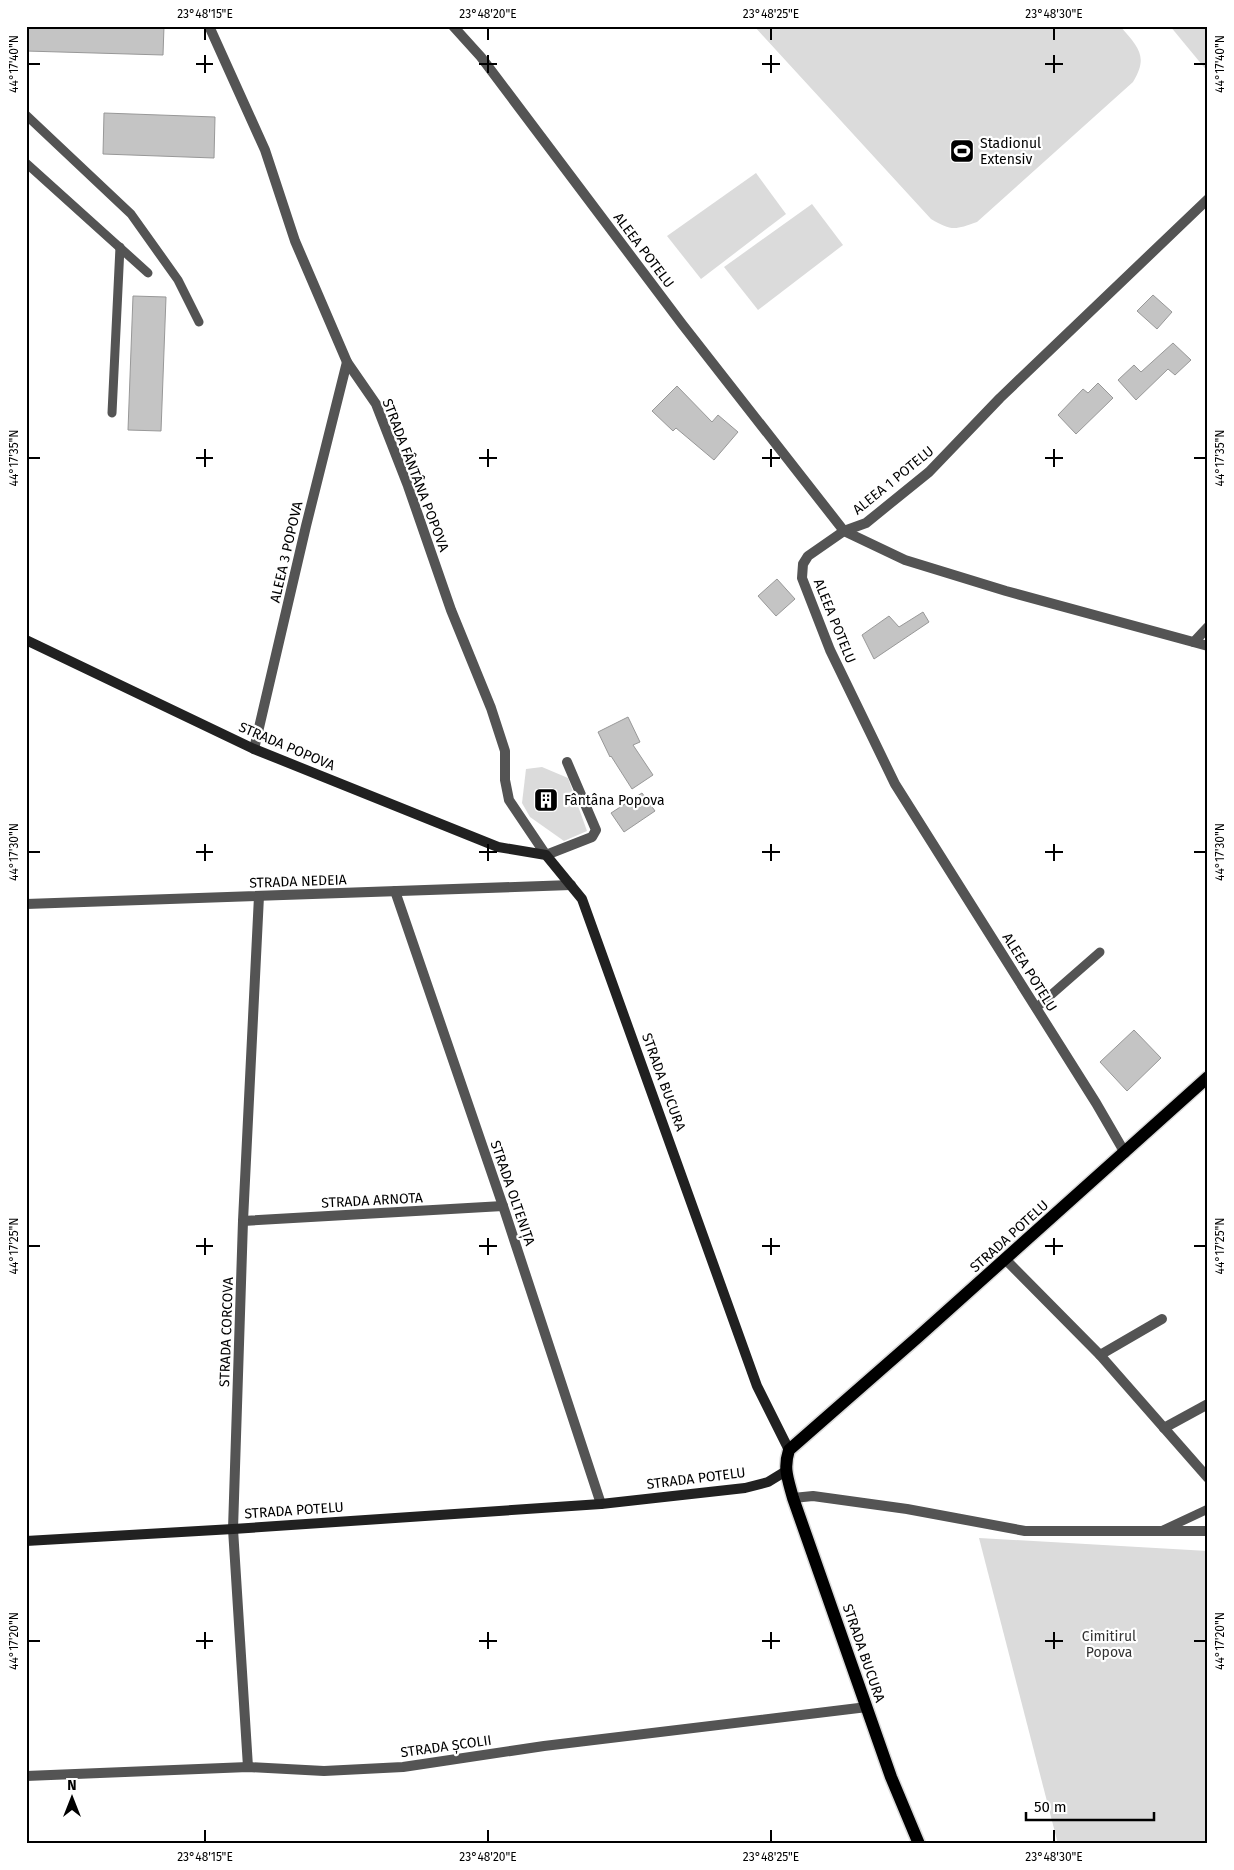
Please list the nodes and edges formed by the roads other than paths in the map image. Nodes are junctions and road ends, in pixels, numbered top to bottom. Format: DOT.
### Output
graph roads {
  1 [pos="209,26"];
  2 [pos="453,26"];
  3 [pos="26,116"];
  4 [pos="26,163"];
  5 [pos="1208,199"];
  6 [pos="120,248"];
  7 [pos="148,273"];
  8 [pos="200,322"];
  9 [pos="347,362"];
  10 [pos="112,414"];
  11 [pos="844,531"];
  12 [pos="1208,627"];
  13 [pos="26,640"];
  14 [pos="1194,642"];
  15 [pos="1208,646"];
  16 [pos="254,749"];
  17 [pos="567,762"];
  18 [pos="546,855"];
  19 [pos="571,885"];
  20 [pos="395,891"];
  21 [pos="259,896"];
  22 [pos="26,904"];
  23 [pos="1100,952"];
  24 [pos="1036,1008"];
  25 [pos="1208,1077"];
  26 [pos="1125,1153"];
  27 [pos="503,1206"];
  28 [pos="243,1221"];
  29 [pos="1005,1259"];
  30 [pos="1162,1319"];
  31 [pos="1100,1355"];
  32 [pos="1208,1404"];
  33 [pos="1164,1428"];
  34 [pos="789,1450"];
  35 [pos="786,1471"];
  36 [pos="1208,1478"];
  37 [pos="793,1498"];
  38 [pos="601,1504"];
  39 [pos="1208,1509"];
  40 [pos="233,1529"];
  41 [pos="1163,1530"];
  42 [pos="1208,1531"];
  43 [pos="26,1541"];
  44 [pos="867,1707"];
  45 [pos="248,1767"];
  46 [pos="26,1776"];
  47 [pos="919,1844"];
  1 -- 9 [label="street, STRADA FÂNTÂNA POPOVA"];
  2 -- 11 [label="street, ALEEA POTELU"];
  3 -- 8 [label="lane"];
  4 -- 6 [label="lane"];
  5 -- 11 [label="street, ALEEA 1 POTELU"];
  6 -- 7 [label="lane"];
  6 -- 10 [label="lane"];
  9 -- 16 [label="street, ALEEA 3 POPOVA"];
  9 -- 18 [label="street, STRADA FÂNTÂNA POPOVA"];
  11 -- 14 [label="street, ALEEA 1 POTELU"];
  11 -- 24 [label="street, ALEEA POTELU"];
  12 -- 14 [label="street"];
  13 -- 16 [label="street, STRADA POPOVA"];
  14 -- 15 [label="street, ALEEA 1 POTELU"];
  16 -- 18 [label="street, STRADA POPOVA"];
  17 -- 18 [label="street"];
  18 -- 19 [label="street, STRADA BUCURA"];
  19 -- 20 [label="street, STRADA NEDEIA"];
  19 -- 34 [label="street, STRADA BUCURA"];
  20 -- 21 [label="street, STRADA NEDEIA"];
  20 -- 27 [label="street, STRADA OLTENIȚA"];
  21 -- 22 [label="street, STRADA NEDEIA"];
  21 -- 28 [label="street, STRADA CORCOVA"];
  23 -- 24 [label="lane"];
  24 -- 26 [label="street, ALEEA POTELU"];
  25 -- 26 [label="main road, STRADA POTELU"];
  26 -- 29 [label="main road, STRADA POTELU"];
  27 -- 28 [label="street, STRADA ARNOTA"];
  27 -- 38 [label="street, STRADA OLTENIȚA"];
  28 -- 40 [label="street, STRADA CORCOVA"];
  29 -- 31 [label="street"];
  29 -- 34 [label="main road, STRADA POTELU"];
  30 -- 31 [label="street"];
  31 -- 33 [label="street"];
  32 -- 33 [label="street"];
  33 -- 36 [label="street"];
  34 -- 35 [label="main road"];
  35 -- 37 [label="main road, STRADA BUCURA"];
  35 -- 38 [label="street, STRADA POTELU"];
  37 -- 41 [label="street"];
  37 -- 44 [label="main road, STRADA BUCURA"];
  38 -- 40 [label="street, STRADA POTELU"];
  39 -- 41 [label="lane"];
  40 -- 43 [label="street, STRADA POTELU"];
  40 -- 45 [label="street, STRADA CORCOVA"];
  41 -- 42 [label="street"];
  44 -- 45 [label="street, STRADA ȘCOLII"];
  44 -- 47 [label="main road, STRADA BUCURA"];
  45 -- 46 [label="street, STRADA ȘCOLII"];
}
